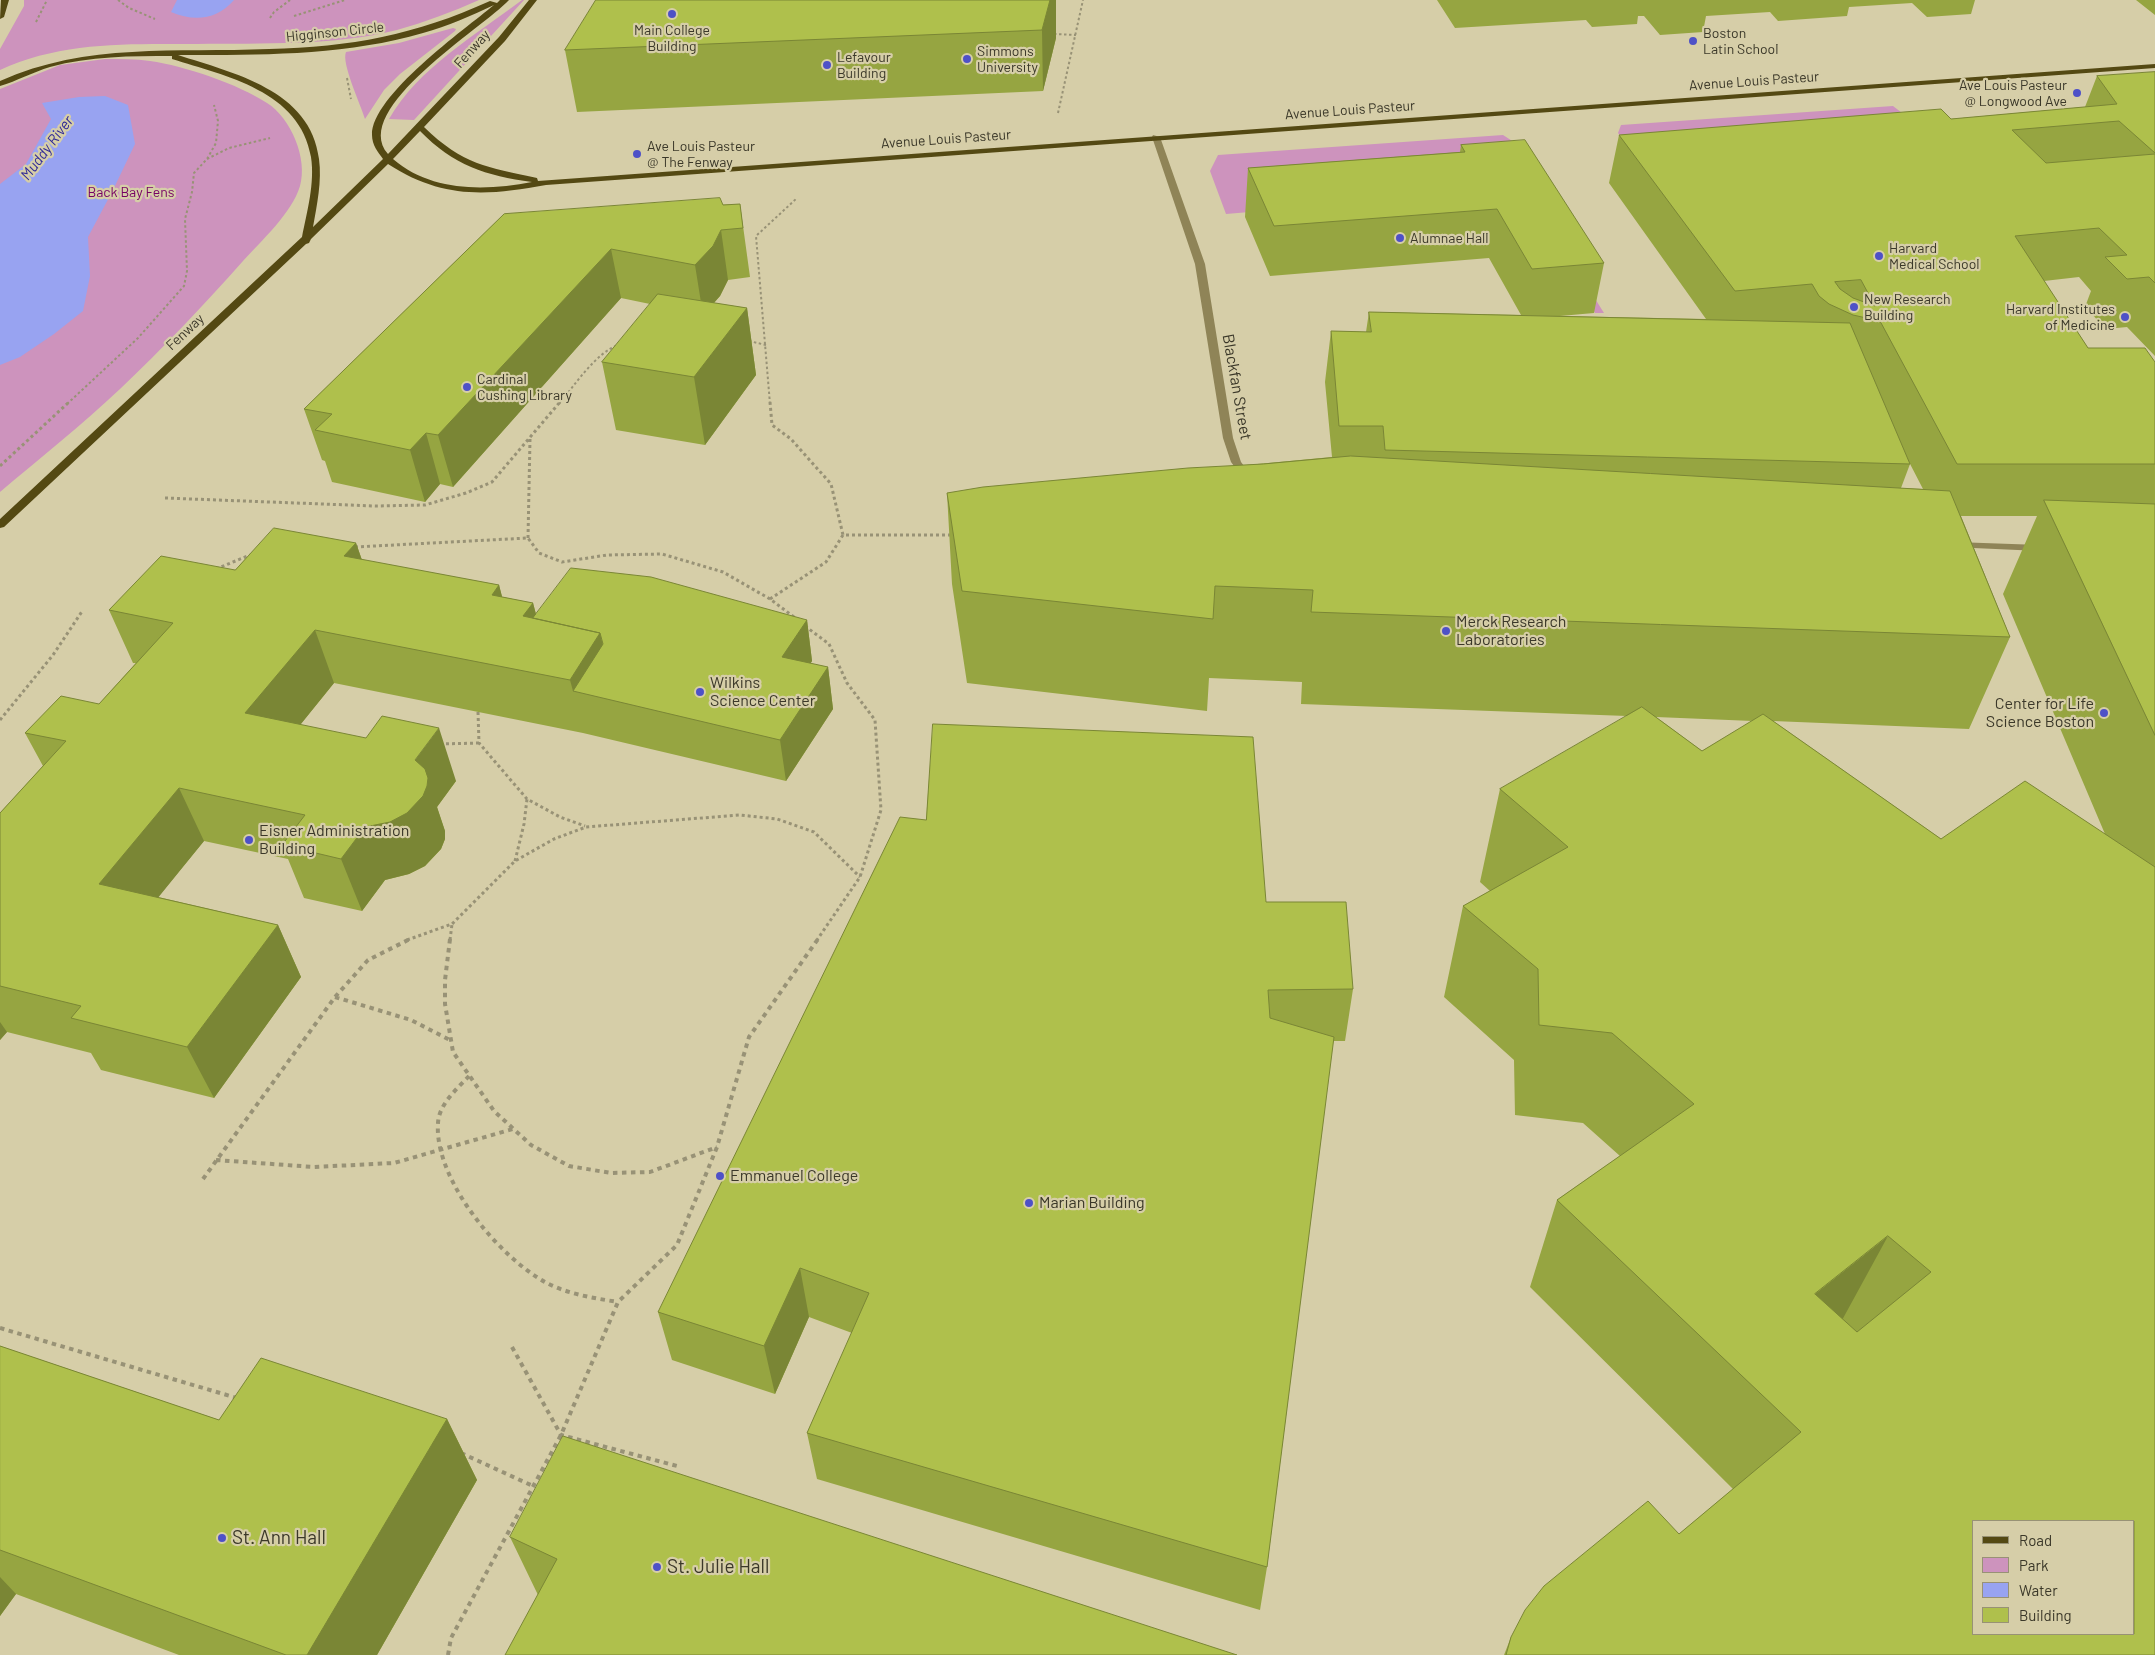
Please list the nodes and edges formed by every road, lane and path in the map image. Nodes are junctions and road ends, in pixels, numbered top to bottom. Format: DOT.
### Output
graph roads {
  1 [pos="290,0"];
  2 [pos="345,0"];
  3 [pos="500,0"];
  4 [pos="505,0"];
  5 [pos="533,0"];
  6 [pos="1083,0"];
  7 [pos="3,4"];
  8 [pos="293,16"];
  9 [pos="0,17"];
  10 [pos="267,24"];
  11 [pos="1046,33"];
  12 [pos="1076,35"];
  13 [pos="165,54"];
  14 [pos="2155,66"];
  15 [pos="345,70"];
  16 [pos="0,84"];
  17 [pos="214,104"];
  18 [pos="350,106"];
  19 [pos="420,127"];
  20 [pos="277,136"];
  21 [pos="1156,138"];
  22 [pos="1051,145"];
  23 [pos="207,159"];
  24 [pos="388,160"];
  25 [pos="546,182"];
  26 [pos="796,199"];
  27 [pos="306,240"];
  28 [pos="748,341"];
  29 [pos="620,345"];
  30 [pos="766,346"];
  31 [pos="530,439"];
  32 [pos="0,466"];
  33 [pos="1256,487"];
  34 [pos="165,498"];
  35 [pos="0,525"];
  36 [pos="843,535"];
  37 [pos="960,535"];
  38 [pos="528,538"];
  39 [pos="1939,544"];
  40 [pos="346,547"];
  41 [pos="2047,548"];
  42 [pos="259,552"];
  43 [pos="212,570"];
  44 [pos="770,599"];
  45 [pos="83,610"];
  46 [pos="478,712"];
  47 [pos="0,720"];
  48 [pos="479,744"];
  49 [pos="436,745"];
  50 [pos="527,798"];
  51 [pos="586,827"];
  52 [pos="515,861"];
  53 [pos="860,877"];
  54 [pos="452,924"];
  55 [pos="335,997"];
  56 [pos="450,1040"];
  57 [pos="469,1076"];
  58 [pos="513,1129"];
  59 [pos="717,1147"];
  60 [pos="440,1151"];
  61 [pos="216,1160"];
  62 [pos="202,1179"];
  63 [pos="618,1302"];
  64 [pos="0,1328"];
  65 [pos="512,1347"];
  66 [pos="241,1399"];
  67 [pos="560,1435"];
  68 [pos="454,1449"];
  69 [pos="677,1466"];
  70 [pos="533,1486"];
  71 [pos="448,1655"];
  1 -- 10 [label="path"];
  2 -- 8 [label="path"];
  3 -- 13 [label="main road, Higginson Circle"];
  4 -- 24 [label="main road, Fenway"];
  5 -- 19 [label="main road, Fenway"];
  6 -- 12 [label="path"];
  7 -- 9 [label="main road"];
  11 -- 12 [label="path"];
  12 -- 22 [label="path"];
  13 -- 16 [label="main road, Higginson Circle"];
  13 -- 27 [label="main road, Higginson Circle"];
  14 -- 21 [label="main road, Avenue Louis Pasteur"];
  15 -- 18 [label="path"];
  17 -- 23 [label="path, Fenway"];
  19 -- 24 [label="main road, Fenway"];
  19 -- 25 [label="main road, Avenue Louis Pasteur"];
  20 -- 23 [label="path"];
  21 -- 22 [label="main road, Avenue Louis Pasteur"];
  21 -- 33 [label="street, Blackfan Street"];
  22 -- 25 [label="main road, Avenue Louis Pasteur"];
  23 -- 32 [label="path, Fenway"];
  24 -- 25 [label="main road, Avenue Louis Pasteur"];
  24 -- 27 [label="main road, Fenway"];
  26 -- 30 [label="path"];
  27 -- 35 [label="main road, Fenway"];
  28 -- 30 [label="path"];
  29 -- 31 [label="path"];
  30 -- 36 [label="path"];
  31 -- 34 [label="path"];
  31 -- 38 [label="path"];
  36 -- 37 [label="path"];
  36 -- 44 [label="path"];
  38 -- 40 [label="path"];
  38 -- 44 [label="path"];
  39 -- 41 [label="street"];
  42 -- 43 [label="path"];
  44 -- 53 [label="path"];
  45 -- 47 [label="path"];
  46 -- 48 [label="path"];
  48 -- 49 [label="path"];
  48 -- 50 [label="path"];
  50 -- 51 [label="path"];
  50 -- 52 [label="path"];
  51 -- 52 [label="path"];
  51 -- 53 [label="path"];
  52 -- 54 [label="path"];
  53 -- 59 [label="path"];
  54 -- 55 [label="path"];
  54 -- 56 [label="path"];
  55 -- 56 [label="path"];
  55 -- 61 [label="path"];
  56 -- 57 [label="path"];
  57 -- 58 [label="path"];
  57 -- 60 [label="path"];
  58 -- 59 [label="path"];
  58 -- 60 [label="path"];
  59 -- 63 [label="path"];
  60 -- 61 [label="path"];
  60 -- 63 [label="path"];
  61 -- 62 [label="path"];
  63 -- 67 [label="path"];
  64 -- 66 [label="path"];
  65 -- 67 [label="path"];
  67 -- 69 [label="path"];
  67 -- 70 [label="path"];
  68 -- 70 [label="path"];
  70 -- 71 [label="path"];
}
